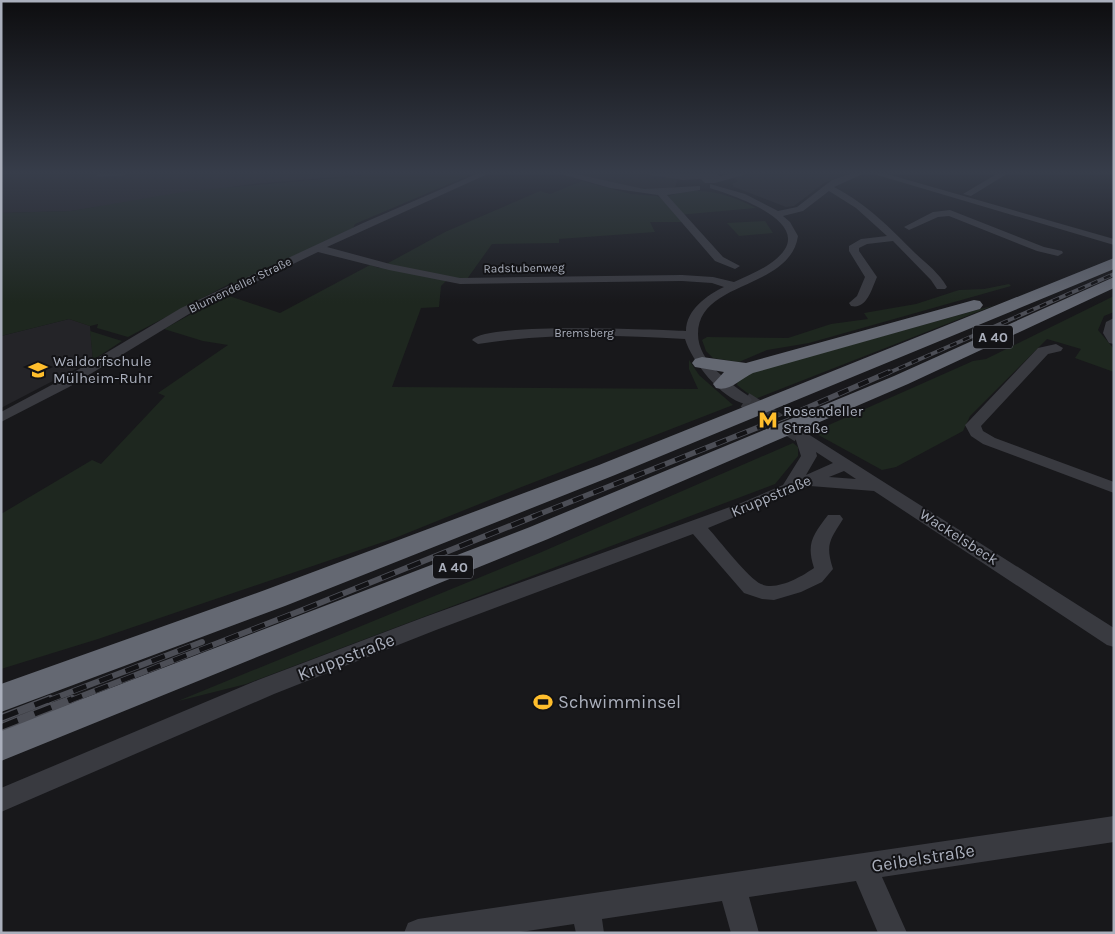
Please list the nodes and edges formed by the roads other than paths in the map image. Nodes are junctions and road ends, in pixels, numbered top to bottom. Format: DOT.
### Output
graph roads {
  1 [pos="390,216"];
  2 [pos="685,216"];
  3 [pos="778,216"];
  4 [pos="871,216"];
  5 [pos="933,216"];
  6 [pos="957,216"];
  7 [pos="1022,216"];
  8 [pos="1041,216"];
  9 [pos="892,233"];
  10 [pos="1114,237"];
  11 [pos="1114,242"];
  12 [pos="317,248"];
  13 [pos="1058,253"];
  14 [pos="1114,263"];
  15 [pos="735,266"];
  16 [pos="1114,282"];
  17 [pos="1058,284"];
  18 [pos="735,286"];
  19 [pos="941,287"];
  20 [pos="1114,287"];
  21 [pos="1086,295"];
  22 [pos="855,304"];
  23 [pos="1114,322"];
  24 [pos="691,334"];
  25 [pos="478,340"];
  26 [pos="1114,340"];
  27 [pos="1056,348"];
  28 [pos="702,363"];
  29 [pos="746,369"];
  30 [pos="723,384"];
  31 [pos="745,400"];
  32 [pos="1,418"];
  33 [pos="845,464"];
  34 [pos="798,485"];
  35 [pos="880,486"];
  36 [pos="1114,488"];
  37 [pos="834,519"];
  38 [pos="696,526"];
  39 [pos="1114,639"];
  40 [pos="1,698"];
  41 [pos="1,746"];
  42 [pos="1,800"];
  43 [pos="1114,829"];
  44 [pos="864,867"];
  45 [pos="732,887"];
  46 [pos="588,920"];
  47 [pos="424,932"];
  48 [pos="745,933"];
  49 [pos="893,933"];
  1 -- 12 [label="street, Blumendeller Straße"];
  2 -- 15 [label="street"];
  3 -- 18 [label="street"];
  4 -- 9 [label="street"];
  5 -- 9 [label="street"];
  6 -- 13 [label="street"];
  7 -- 11 [label="street"];
  8 -- 10 [label="street"];
  9 -- 19 [label="street"];
  9 -- 22 [label="street"];
  12 -- 18 [label="street, Radstubenweg"];
  12 -- 32 [label="street, Blumendeller Straße"];
  14 -- 17 [label="highway, A 40"];
  16 -- 21 [label="highway, A 40"];
  17 -- 29 [label="highway"];
  17 -- 40 [label="highway, A 40"];
  18 -- 24 [label="street"];
  20 -- 21 [label="highway"];
  21 -- 41 [label="highway, A 40"];
  23 -- 26 [label="street"];
  24 -- 25 [label="street, Bremsberg"];
  24 -- 28 [label="street"];
  27 -- 36 [label="street"];
  28 -- 29 [label="highway"];
  28 -- 30 [label="street"];
  29 -- 30 [label="highway"];
  30 -- 31 [label="street"];
  33 -- 34 [label="street, Kruppstraße"];
  33 -- 34 [label="street, Wackelsbeck"];
  33 -- 35 [label="street, Wackelsbeck"];
  34 -- 35 [label="street"];
  34 -- 38 [label="street, Kruppstraße"];
  35 -- 39 [label="street, Wackelsbeck"];
  37 -- 38 [label="street"];
  38 -- 42 [label="street, Kruppstraße"];
  43 -- 44 [label="street, Geibelstraße"];
  44 -- 45 [label="street, Geibelstraße"];
  44 -- 49 [label="street"];
  45 -- 46 [label="street, Geibelstraße"];
  45 -- 48 [label="street"];
  46 -- 47 [label="street, Geibelstraße"];
}
